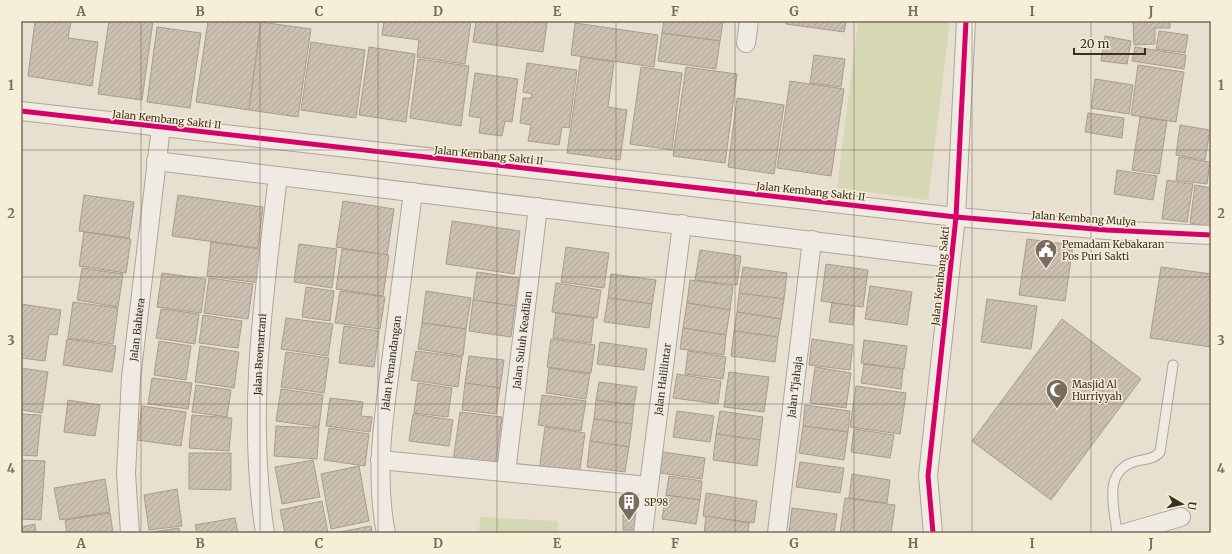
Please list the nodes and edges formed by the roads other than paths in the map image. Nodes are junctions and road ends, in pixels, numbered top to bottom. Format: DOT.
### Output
graph roads {
  1 [pos="749,21"];
  2 [pos="966,21"];
  3 [pos="746,43"];
  4 [pos="21,111"];
  5 [pos="161,127"];
  6 [pos="156,161"];
  7 [pos="278,176"];
  8 [pos="413,192"];
  9 [pos="538,207"];
  10 [pos="956,217"];
  11 [pos="682,224"];
  12 [pos="1211,235"];
  13 [pos="812,240"];
  14 [pos="952,258"];
  15 [pos="1173,366"];
  16 [pos="380,460"];
  17 [pos="506,472"];
  18 [pos="648,486"];
  19 [pos="1181,517"];
  20 [pos="130,533"];
  21 [pos="265,533"];
  22 [pos="386,533"];
  23 [pos="643,533"];
  24 [pos="777,533"];
  25 [pos="933,533"];
  26 [pos="1117,533"];
  27 [pos="1125,533"];
  1 -- 3 [label="street"];
  2 -- 10 [label="street, Jalan Kembang Sakti"];
  4 -- 5 [label="street, Jalan Kembang Sakti II"];
  5 -- 6 [label="street, Jalan Bahtera"];
  5 -- 10 [label="street, Jalan Kembang Sakti II"];
  6 -- 7 [label="street"];
  6 -- 20 [label="street, Jalan Bahtera"];
  7 -- 8 [label="street"];
  7 -- 21 [label="street, Jalan Bromartani"];
  8 -- 9 [label="street"];
  8 -- 16 [label="street, Jalan Pemandangan"];
  9 -- 11 [label="street"];
  9 -- 17 [label="street, Jalan Suluh Keadilan"];
  10 -- 12 [label="street, Jalan Kembang Mulya"];
  10 -- 14 [label="street, Jalan Kembang Sakti"];
  11 -- 13 [label="street"];
  11 -- 18 [label="street, Jalan Halilintar"];
  13 -- 14 [label="street"];
  13 -- 24 [label="street, Jalan Tjahaja"];
  14 -- 25 [label="street, Jalan Kembang Sakti"];
  15 -- 26 [label="lane"];
  16 -- 17 [label="street"];
  16 -- 22 [label="street, Jalan Pemandangan"];
  17 -- 18 [label="street"];
  18 -- 23 [label="street, Jalan Halilintar"];
  19 -- 27 [label="street"];
}
